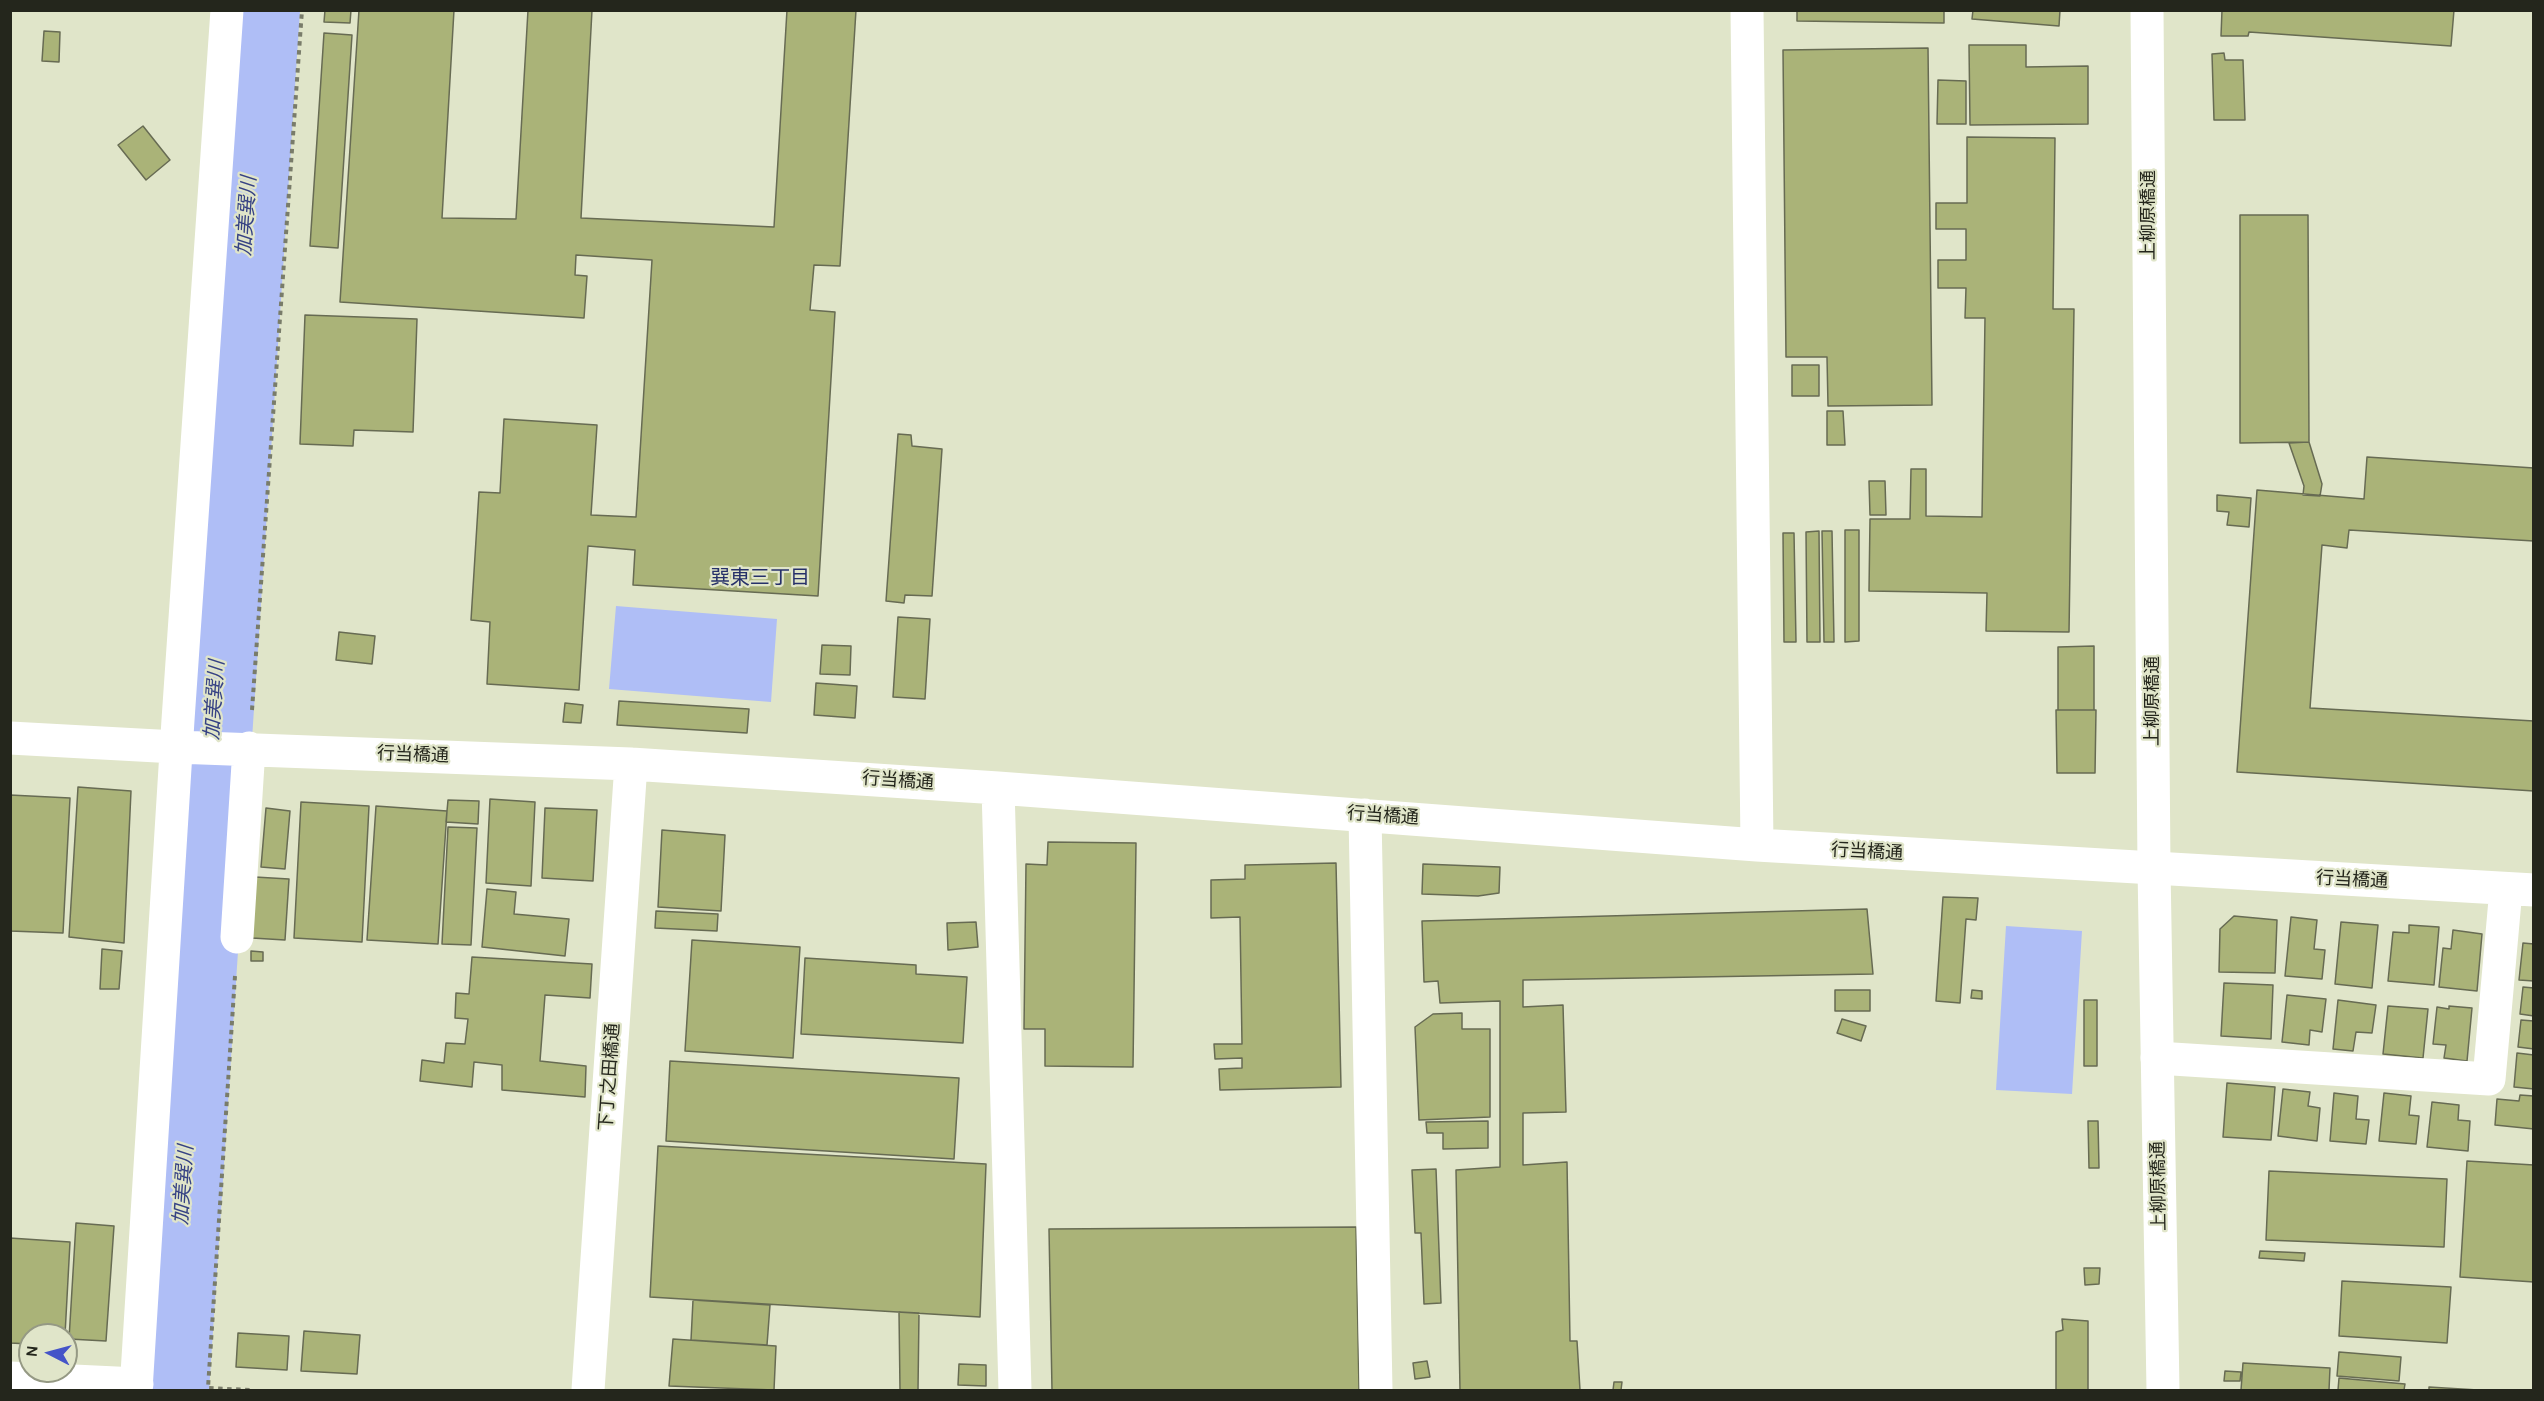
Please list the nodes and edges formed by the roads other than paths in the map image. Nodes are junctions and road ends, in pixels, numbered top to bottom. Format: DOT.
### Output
graph roads {
  1 [pos="227,10"];
  2 [pos="1747,10"];
  3 [pos="2147,10"];
  4 [pos="10,738"];
  5 [pos="183,747"];
  6 [pos="240,748"];
  7 [pos="631,764"];
  8 [pos="998,788"];
  9 [pos="1365,815"];
  10 [pos="1756,845"];
  11 [pos="2154,868"];
  12 [pos="2520,889"];
  13 [pos="237,938"];
  14 [pos="2157,1058"];
  15 [pos="10,1378"];
  16 [pos="136,1387"];
  17 [pos="588,1390"];
  18 [pos="1015,1390"];
  19 [pos="1376,1390"];
  20 [pos="2163,1390"];
  1 -- 5 [label="street"];
  2 -- 10 [label="street"];
  3 -- 11 [label="street, 上柳原橋通"];
  4 -- 5 [label="street"];
  5 -- 6 [label="street, 行当橋通"];
  5 -- 16 [label="street"];
  6 -- 7 [label="street, 行当橋通"];
  6 -- 13 [label="street"];
  7 -- 8 [label="street, 行当橋通"];
  7 -- 17 [label="street, 下丁之田橋通"];
  8 -- 9 [label="street, 行当橋通"];
  8 -- 18 [label="street"];
  9 -- 10 [label="street, 行当橋通"];
  9 -- 19 [label="street"];
  10 -- 11 [label="street, 行当橋通"];
  11 -- 12 [label="street, 行当橋通"];
  11 -- 14 [label="street, 上柳原橋通"];
  12 -- 14 [label="street"];
  14 -- 20 [label="street, 上柳原橋通"];
  15 -- 16 [label="street"];
}
